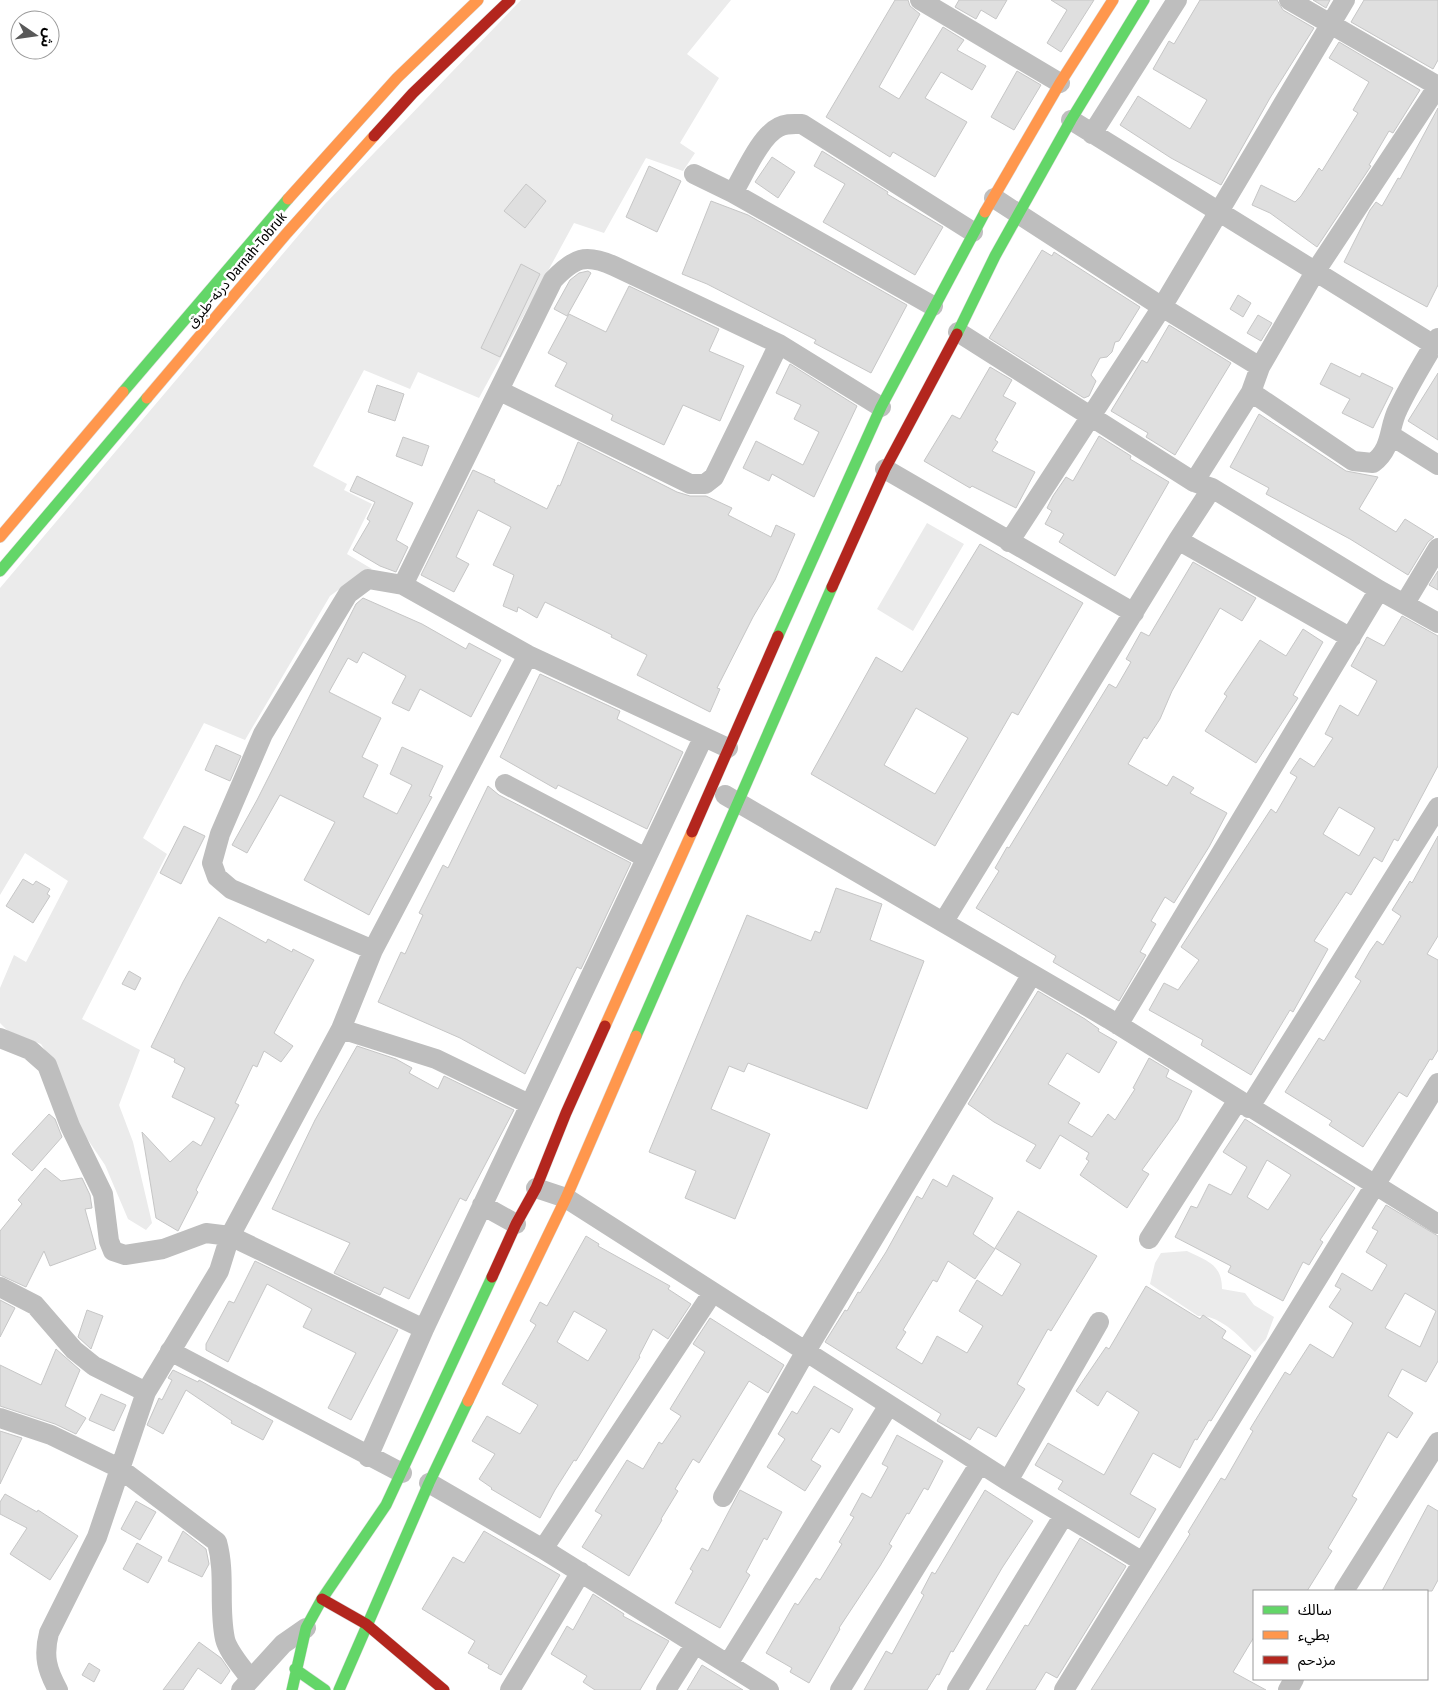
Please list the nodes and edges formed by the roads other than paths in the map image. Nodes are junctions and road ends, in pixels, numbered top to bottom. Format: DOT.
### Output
graph roads {
  1 [pos="478,0"];
  2 [pos="510,0"];
  3 [pos="920,0"];
  4 [pos="1113,0"];
  5 [pos="1144,0"];
  6 [pos="1177,0"];
  7 [pos="1289,0"];
  8 [pos="1345,0"];
  9 [pos="1332,23"];
  10 [pos="1060,82"];
  11 [pos="1438,86"];
  12 [pos="1071,120"];
  13 [pos="1092,134"];
  14 [pos="694,174"];
  15 [pos="733,193"];
  16 [pos="994,198"];
  17 [pos="1219,210"];
  18 [pos="1019,216"];
  19 [pos="973,232"];
  20 [pos="1315,272"];
  21 [pos="933,306"];
  22 [pos="1162,307"];
  23 [pos="958,332"];
  24 [pos="1436,341"];
  25 [pos="779,344"];
  26 [pos="1260,367"];
  27 [pos="500,391"];
  28 [pos="1252,392"];
  29 [pos="880,407"];
  30 [pos="1090,416"];
  31 [pos="1392,436"];
  32 [pos="1438,465"];
  33 [pos="885,469"];
  34 [pos="1203,485"];
  35 [pos="0,537"];
  36 [pos="1178,540"];
  37 [pos="1008,542"];
  38 [pos="1438,548"];
  39 [pos="0,571"];
  40 [pos="403,585"];
  41 [pos="1379,590"];
  42 [pos="1405,604"];
  43 [pos="1134,613"];
  44 [pos="1438,622"];
  45 [pos="1351,638"];
  46 [pos="528,655"];
  47 [pos="704,738"];
  48 [pos="728,748"];
  49 [pos="505,784"];
  50 [pos="711,788"];
  51 [pos="737,801"];
  52 [pos="1438,807"];
  53 [pos="646,858"];
  54 [pos="944,921"];
  55 [pos="373,950"];
  56 [pos="1032,974"];
  57 [pos="1118,1025"];
  58 [pos="341,1029"];
  59 [pos="0,1038"];
  60 [pos="1438,1083"];
  61 [pos="529,1104"];
  62 [pos="1244,1104"];
  63 [pos="1375,1186"];
  64 [pos="536,1188"];
  65 [pos="566,1198"];
  66 [pos="482,1205"];
  67 [pos="516,1224"];
  68 [pos="1438,1224"];
  69 [pos="230,1236"];
  70 [pos="1149,1239"];
  71 [pos="0,1287"];
  72 [pos="713,1292"];
  73 [pos="1099,1322"];
  74 [pos="424,1329"];
  75 [pos="170,1351"];
  76 [pos="806,1352"];
  77 [pos="146,1392"];
  78 [pos="889,1405"];
  79 [pos="0,1418"];
  80 [pos="1438,1442"];
  81 [pos="368,1457"];
  82 [pos="980,1463"];
  83 [pos="119,1468"];
  84 [pos="402,1473"];
  85 [pos="1008,1481"];
  86 [pos="430,1483"];
  87 [pos="723,1497"];
  88 [pos="1064,1515"];
  89 [pos="543,1549"];
  90 [pos="1143,1562"];
  91 [pos="581,1572"];
  92 [pos="1345,1590"];
  93 [pos="322,1599"];
  94 [pos="366,1624"];
  95 [pos="306,1628"];
  96 [pos="695,1644"];
  97 [pos="728,1664"];
  98 [pos="295,1669"];
  99 [pos="245,1685"];
  100 [pos="514,1688"];
  101 [pos="58,1690"];
  102 [pos="292,1690"];
  103 [pos="325,1690"];
  104 [pos="339,1690"];
  105 [pos="444,1690"];
  106 [pos="666,1690"];
  107 [pos="769,1690"];
  108 [pos="840,1690"];
  109 [pos="957,1690"];
  110 [pos="1064,1690"];
  1 -- 35 [label="main road, درنه-طبرق Darnah-Tobruk"];
  2 -- 39 [label="main road, درنه-طبرق Darnah-Tobruk"];
  3 -- 10 [label="street"];
  4 -- 10 [label="main road"];
  5 -- 12 [label="main road"];
  6 -- 13 [label="street"];
  7 -- 9 [label="street"];
  8 -- 9 [label="street"];
  9 -- 11 [label="street"];
  9 -- 17 [label="street"];
  10 -- 16 [label="main road"];
  11 -- 20 [label="street"];
  12 -- 13 [label="street"];
  12 -- 18 [label="main road"];
  13 -- 17 [label="street"];
  14 -- 15 [label="street"];
  15 -- 19 [label="street"];
  15 -- 21 [label="street"];
  16 -- 18 [label="street"];
  16 -- 19 [label="main road"];
  17 -- 20 [label="street"];
  17 -- 22 [label="street"];
  18 -- 22 [label="street"];
  18 -- 23 [label="main road"];
  19 -- 21 [label="main road"];
  20 -- 24 [label="street"];
  20 -- 26 [label="street"];
  21 -- 29 [label="main road"];
  22 -- 26 [label="street"];
  22 -- 30 [label="street"];
  23 -- 30 [label="street"];
  23 -- 33 [label="main road"];
  24 -- 31 [label="street"];
  25 -- 27 [label="street"];
  25 -- 27 [label="street"];
  25 -- 29 [label="street"];
  26 -- 28 [label="street"];
  27 -- 40 [label="street"];
  28 -- 31 [label="street"];
  28 -- 34 [label="street"];
  29 -- 48 [label="main road"];
  30 -- 34 [label="street"];
  30 -- 37 [label="street"];
  31 -- 32 [label="street"];
  33 -- 37 [label="street"];
  33 -- 51 [label="main road"];
  34 -- 36 [label="street"];
  34 -- 41 [label="street"];
  36 -- 43 [label="street"];
  36 -- 45 [label="street"];
  37 -- 43 [label="street"];
  38 -- 42 [label="street"];
  40 -- 46 [label="street"];
  40 -- 55 [label="street"];
  41 -- 42 [label="street"];
  41 -- 45 [label="street"];
  42 -- 44 [label="street"];
  43 -- 54 [label="street"];
  45 -- 57 [label="street"];
  46 -- 47 [label="street"];
  46 -- 55 [label="street"];
  47 -- 48 [label="street"];
  47 -- 53 [label="street"];
  48 -- 50 [label="main road"];
  49 -- 53 [label="street"];
  50 -- 51 [label="street"];
  50 -- 64 [label="main road"];
  51 -- 54 [label="street"];
  51 -- 65 [label="main road"];
  52 -- 62 [label="street"];
  53 -- 61 [label="street"];
  54 -- 56 [label="street"];
  55 -- 58 [label="street"];
  56 -- 57 [label="street"];
  56 -- 76 [label="street"];
  57 -- 62 [label="street"];
  58 -- 61 [label="street"];
  58 -- 69 [label="street"];
  59 -- 69 [label="street"];
  60 -- 63 [label="street"];
  61 -- 66 [label="street"];
  62 -- 63 [label="street"];
  62 -- 70 [label="street"];
  63 -- 68 [label="street"];
  63 -- 90 [label="street"];
  64 -- 65 [label="street"];
  64 -- 67 [label="main road"];
  65 -- 72 [label="street"];
  65 -- 86 [label="main road"];
  66 -- 67 [label="street"];
  66 -- 74 [label="street"];
  67 -- 84 [label="main road"];
  69 -- 74 [label="street"];
  69 -- 75 [label="street"];
  71 -- 77 [label="street"];
  72 -- 76 [label="street"];
  72 -- 89 [label="street"];
  73 -- 85 [label="street"];
  74 -- 81 [label="street"];
  75 -- 77 [label="street"];
  75 -- 81 [label="street"];
  76 -- 78 [label="street"];
  76 -- 87 [label="street"];
  77 -- 83 [label="street"];
  78 -- 82 [label="street"];
  78 -- 97 [label="street"];
  79 -- 83 [label="street"];
  80 -- 92 [label="street"];
  81 -- 84 [label="street"];
  82 -- 85 [label="street"];
  82 -- 108 [label="street"];
  83 -- 99 [label="street"];
  83 -- 101 [label="street"];
  84 -- 93 [label="main road"];
  85 -- 88 [label="street"];
  86 -- 89 [label="street"];
  86 -- 94 [label="main road"];
  88 -- 90 [label="street"];
  88 -- 109 [label="street"];
  89 -- 91 [label="street"];
  90 -- 110 [label="street"];
  91 -- 96 [label="street"];
  91 -- 100 [label="street"];
  93 -- 94 [label="main road"];
  93 -- 95 [label="main road"];
  94 -- 104 [label="main road"];
  94 -- 105 [label="main road"];
  95 -- 98 [label="main road"];
  95 -- 99 [label="street"];
  96 -- 97 [label="street"];
  96 -- 106 [label="street"];
  97 -- 107 [label="street"];
  98 -- 102 [label="main road"];
  98 -- 103 [label="main road"];
}
